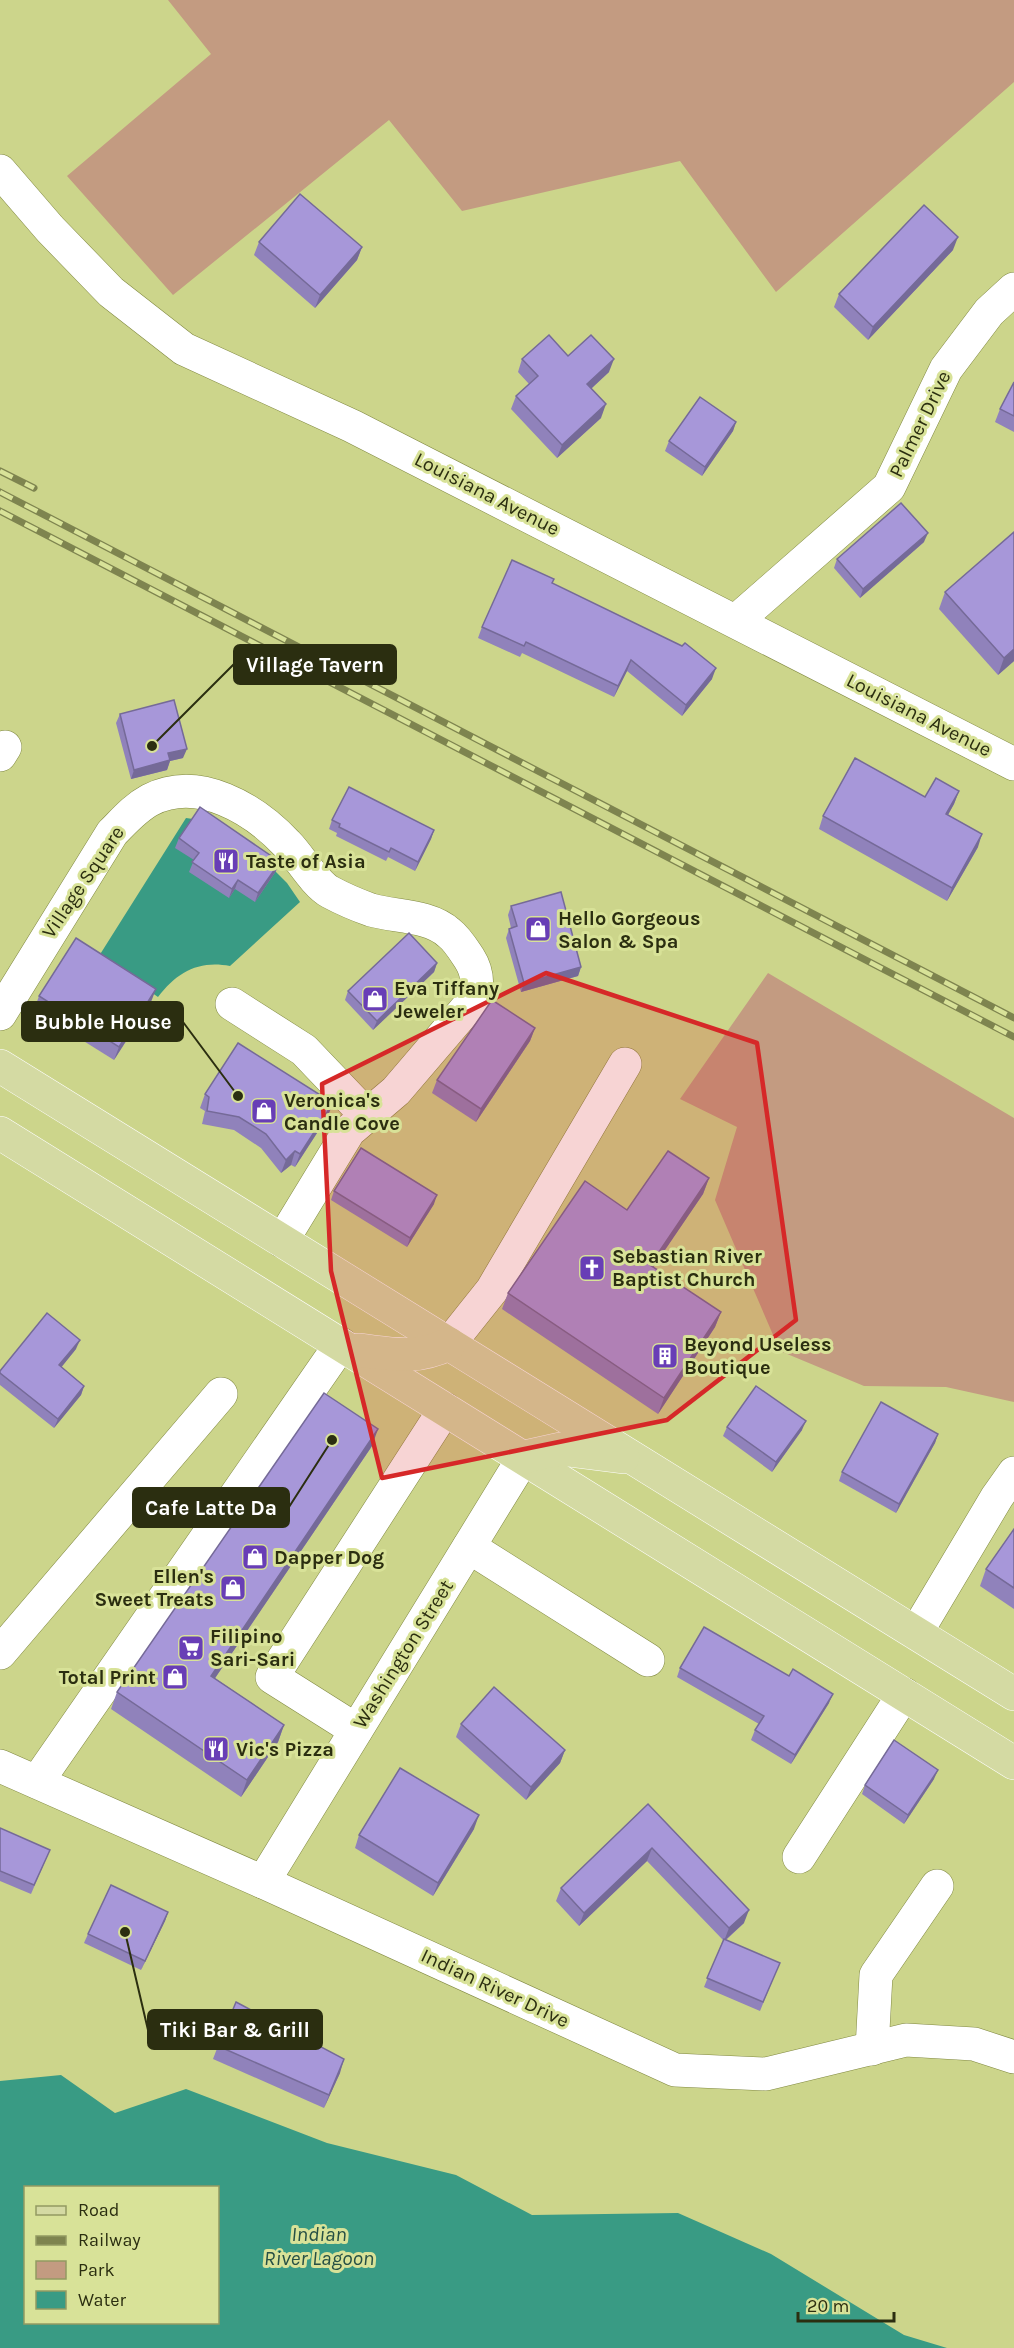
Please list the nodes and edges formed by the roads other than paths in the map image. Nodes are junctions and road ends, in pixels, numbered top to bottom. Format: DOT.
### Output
graph roads {
  1 [pos="0,171"];
  2 [pos="1014,289"];
  3 [pos="736,621"];
  4 [pos="1014,764"];
  5 [pos="232,1004"];
  6 [pos="0,1014"];
  7 [pos="626,1065"];
  8 [pos="0,1066"];
  9 [pos="367,1116"];
  10 [pos="0,1133"];
  11 [pos="282,1241"];
  12 [pos="449,1344"];
  13 [pos="345,1347"];
  14 [pos="221,1394"];
  15 [pos="445,1408"];
  16 [pos="524,1457"];
  17 [pos="633,1458"];
  18 [pos="1014,1473"];
  19 [pos="469,1547"];
  20 [pos="916,1633"];
  21 [pos="0,1653"];
  22 [pos="648,1660"];
  23 [pos="904,1694"];
  24 [pos="1014,1694"];
  25 [pos="356,1730"];
  26 [pos="1014,1763"];
  27 [pos="0,1766"];
  28 [pos="37,1782"];
  29 [pos="799,1857"];
  30 [pos="263,1882"];
  31 [pos="937,1886"];
  32 [pos="872,2049"];
  33 [pos="1014,2057"];
  1 -- 3 [label="street, Louisiana Avenue"];
  2 -- 3 [label="street, Palmer Drive"];
  3 -- 4 [label="street, Louisiana Avenue"];
  5 -- 9 [label="street"];
  6 -- 9 [label="street, Village Square"];
  7 -- 12 [label="street"];
  8 -- 11 [label="main road"];
  9 -- 11 [label="street, Village Square"];
  10 -- 13 [label="main road"];
  11 -- 12 [label="main road"];
  12 -- 13 [label="main road"];
  12 -- 17 [label="main road"];
  13 -- 15 [label="main road"];
  13 -- 28 [label="street"];
  14 -- 21 [label="street"];
  15 -- 16 [label="main road"];
  15 -- 25 [label="street"];
  16 -- 17 [label="main road"];
  16 -- 19 [label="street, Washington Street"];
  16 -- 23 [label="main road"];
  17 -- 20 [label="main road"];
  18 -- 20 [label="street"];
  19 -- 22 [label="street"];
  19 -- 25 [label="street, Washington Street"];
  20 -- 24 [label="main road"];
  23 -- 26 [label="main road"];
  23 -- 29 [label="street"];
  25 -- 30 [label="street, Washington Street"];
  27 -- 28 [label="street, Indian River Drive"];
  28 -- 30 [label="street, Indian River Drive"];
  30 -- 32 [label="street, Indian River Drive"];
  31 -- 32 [label="street"];
  32 -- 33 [label="street, Indian River Drive"];
}
